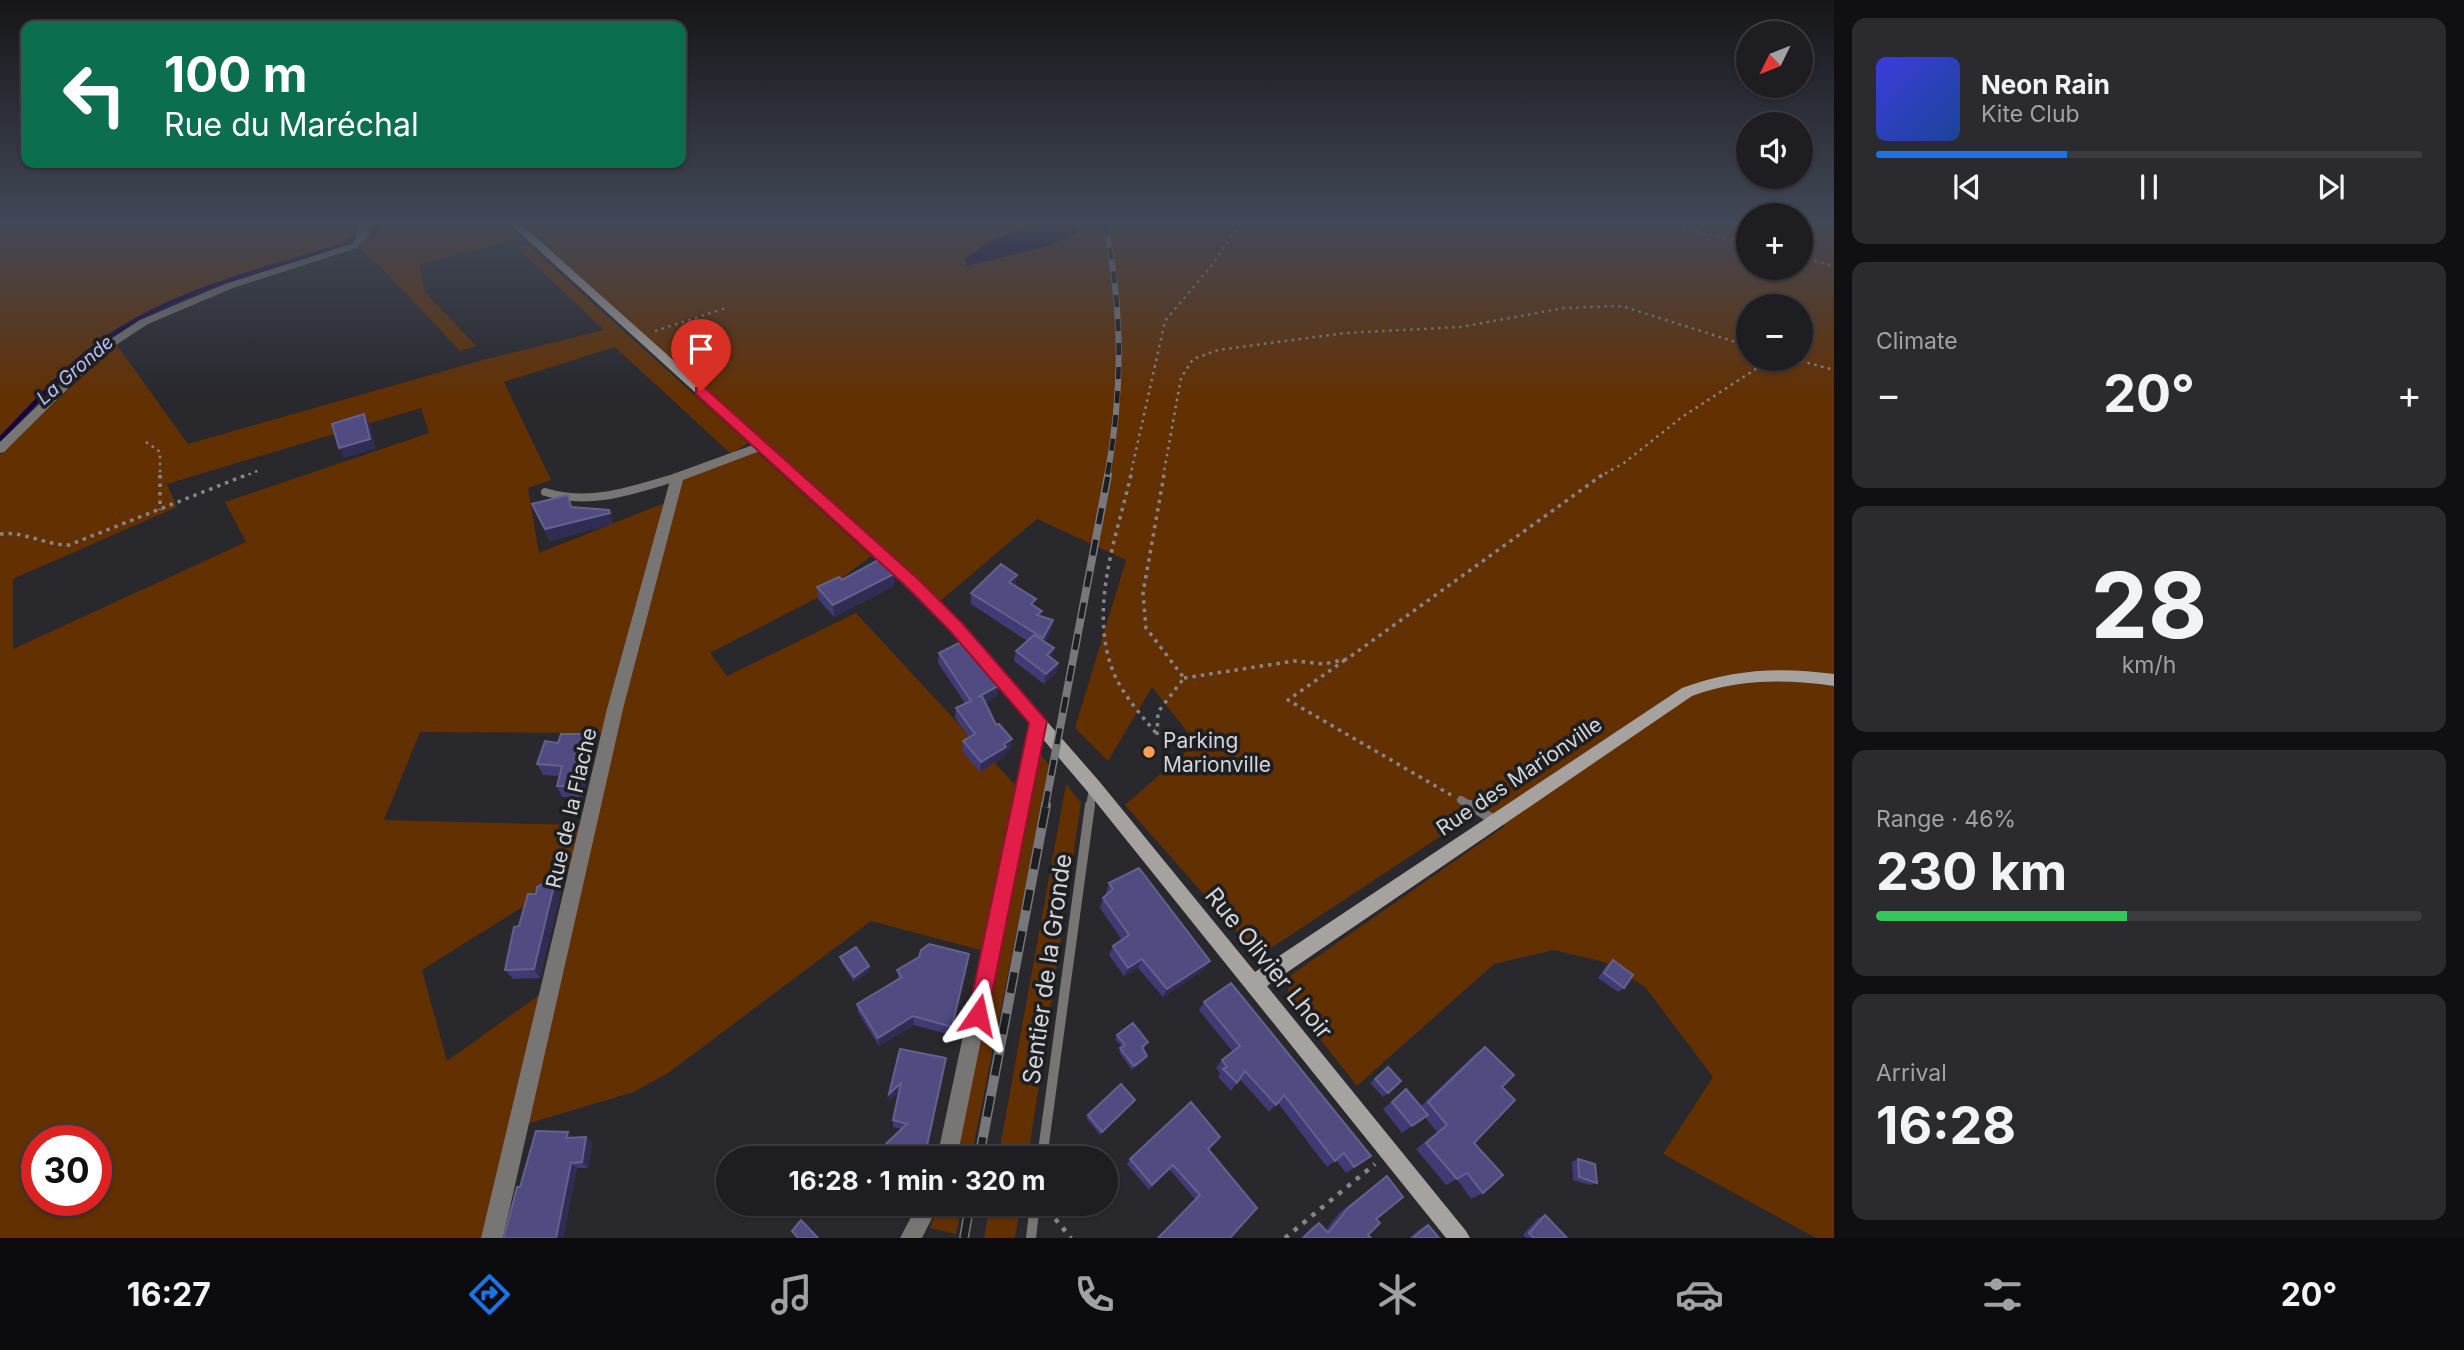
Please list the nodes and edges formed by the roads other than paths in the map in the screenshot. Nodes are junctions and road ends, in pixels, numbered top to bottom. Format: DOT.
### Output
graph roads {
  1 [pos="245,282"];
  2 [pos="579,282"];
  3 [pos="761,446"];
  4 [pos="0,449"];
  5 [pos="677,477"];
  6 [pos="545,492"];
  7 [pos="1834,680"];
  8 [pos="1038,721"];
  9 [pos="1093,786"];
  10 [pos="1461,800"];
  11 [pos="1494,820"];
  12 [pos="1254,984"];
  13 [pos="949,1146"];
  14 [pos="1044,1146"];
  15 [pos="923,1216"];
  16 [pos="1034,1216"];
  17 [pos="492,1238"];
  18 [pos="911,1238"];
  19 [pos="1031,1238"];
  20 [pos="1460,1238"];
  1 -- 4 [label="street"];
  2 -- 3 [label="street, Rue Olivier Lhoir"];
  3 -- 5 [label="street"];
  3 -- 8 [label="street, Rue Olivier Lhoir"];
  5 -- 6 [label="lane"];
  5 -- 17 [label="street, Rue de la Flache"];
  7 -- 11 [label="street, Rue des Marionville"];
  8 -- 9 [label="street, Rue Olivier Lhoir"];
  8 -- 13 [label="street"];
  9 -- 12 [label="street, Rue Olivier Lhoir"];
  9 -- 14 [label="lane, Sentier de la Gronde"];
  10 -- 11 [label="lane"];
  11 -- 12 [label="street, Rue des Marionville"];
  12 -- 20 [label="street, Rue Olivier Lhoir"];
  15 -- 18 [label="street"];
  16 -- 19 [label="lane"];
}
